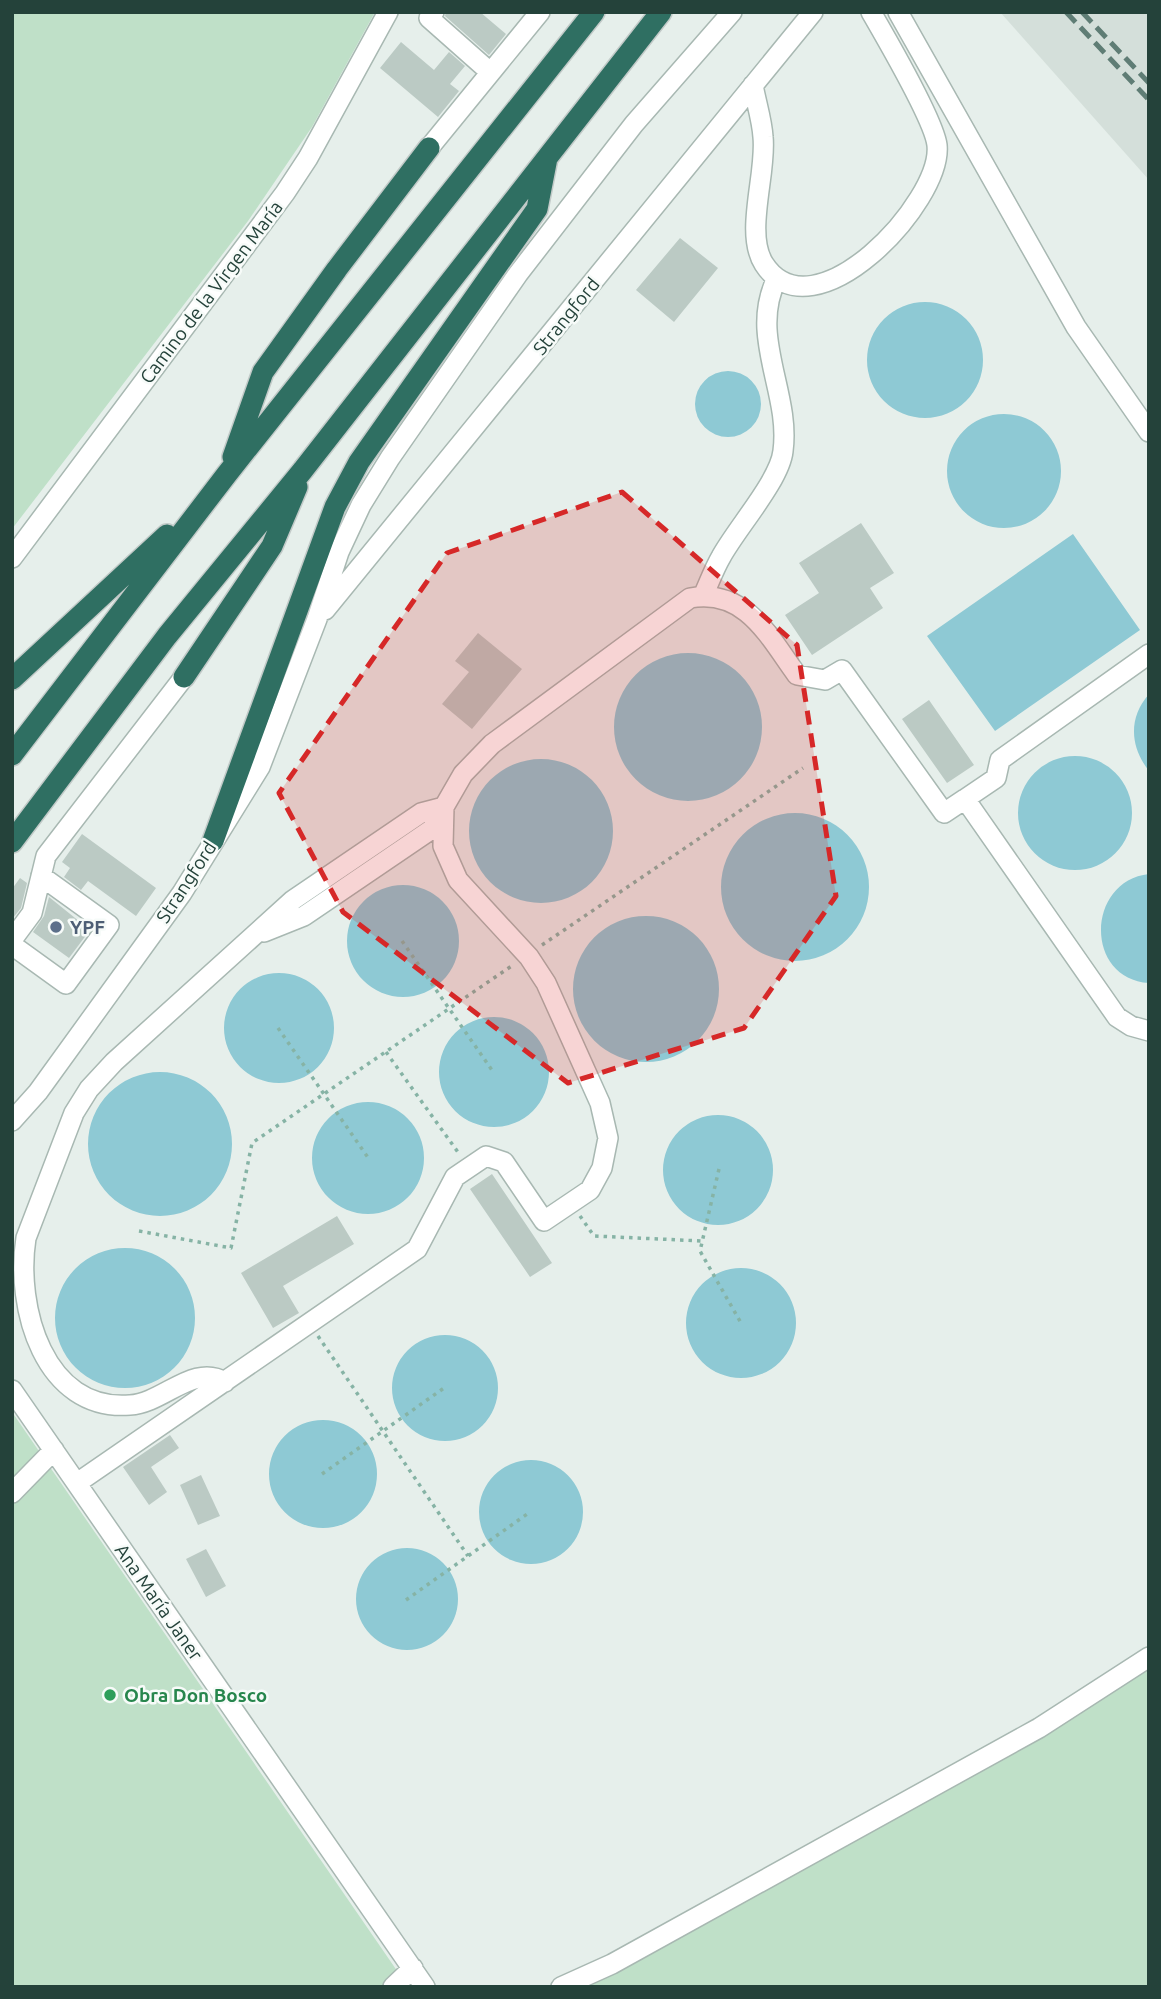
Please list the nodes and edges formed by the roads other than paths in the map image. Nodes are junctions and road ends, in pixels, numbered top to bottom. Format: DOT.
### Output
graph roads {
  1 [pos="388,12"];
  2 [pos="434,12"];
  3 [pos="540,12"];
  4 [pos="594,12"];
  5 [pos="661,12"];
  6 [pos="732,12"];
  7 [pos="813,12"];
  8 [pos="871,12"];
  9 [pos="898,12"];
  10 [pos="490,72"];
  11 [pos="753,85"];
  12 [pos="429,148"];
  13 [pos="548,153"];
  14 [pos="777,278"];
  15 [pos="1149,432"];
  16 [pos="303,470"];
  17 [pos="227,474"];
  18 [pos="212,493"];
  19 [pos="12,558"];
  20 [pos="703,596"];
  21 [pos="317,619"];
  22 [pos="1149,654"];
  23 [pos="184,677"];
  24 [pos="12,679"];
  25 [pos="12,755"];
  26 [pos="965,799"];
  27 [pos="444,807"];
  28 [pos="213,841"];
  29 [pos="12,842"];
  30 [pos="41,876"];
  31 [pos="12,943"];
  32 [pos="1149,1031"];
  33 [pos="12,1121"];
  34 [pos="225,1382"];
  35 [pos="12,1390"];
  36 [pos="54,1450"];
  37 [pos="77,1483"];
  38 [pos="12,1493"];
  39 [pos="1149,1657"];
  40 [pos="413,1968"];
  41 [pos="393,1987"];
  42 [pos="425,1987"];
  43 [pos="561,1987"];
  1 -- 19 [label="street, Camino de la Virgen María"];
  2 -- 10 [label="street"];
  3 -- 10 [label="street"];
  4 -- 17 [label="highway"];
  5 -- 13 [label="highway"];
  6 -- 21 [label="street, Strangford"];
  7 -- 11 [label="street, Strangford"];
  8 -- 14 [label="street"];
  9 -- 15 [label="street"];
  10 -- 12 [label="street"];
  11 -- 14 [label="street"];
  11 -- 21 [label="street, Strangford"];
  12 -- 17 [label="highway"];
  13 -- 16 [label="highway"];
  13 -- 28 [label="highway"];
  14 -- 20 [label="street"];
  16 -- 23 [label="highway"];
  16 -- 29 [label="highway"];
  17 -- 18 [label="highway"];
  18 -- 24 [label="highway"];
  18 -- 25 [label="highway"];
  20 -- 26 [label="street"];
  20 -- 27 [label="street"];
  21 -- 28 [label="street, Strangford"];
  22 -- 26 [label="street"];
  23 -- 30 [label="street"];
  26 -- 32 [label="street"];
  27 -- 34 [label="street"];
  27 -- 34 [label="street"];
  28 -- 33 [label="street, Strangford"];
  30 -- 31 [label="street"];
  30 -- 31 [label="street"];
  34 -- 37 [label="street"];
  35 -- 36 [label="street, Ana María Janer"];
  36 -- 37 [label="street, Ana María Janer"];
  36 -- 38 [label="street"];
  37 -- 40 [label="street, Ana María Janer"];
  39 -- 43 [label="street"];
  40 -- 41 [label="street"];
  40 -- 42 [label="street, Ana María Janer"];
}
